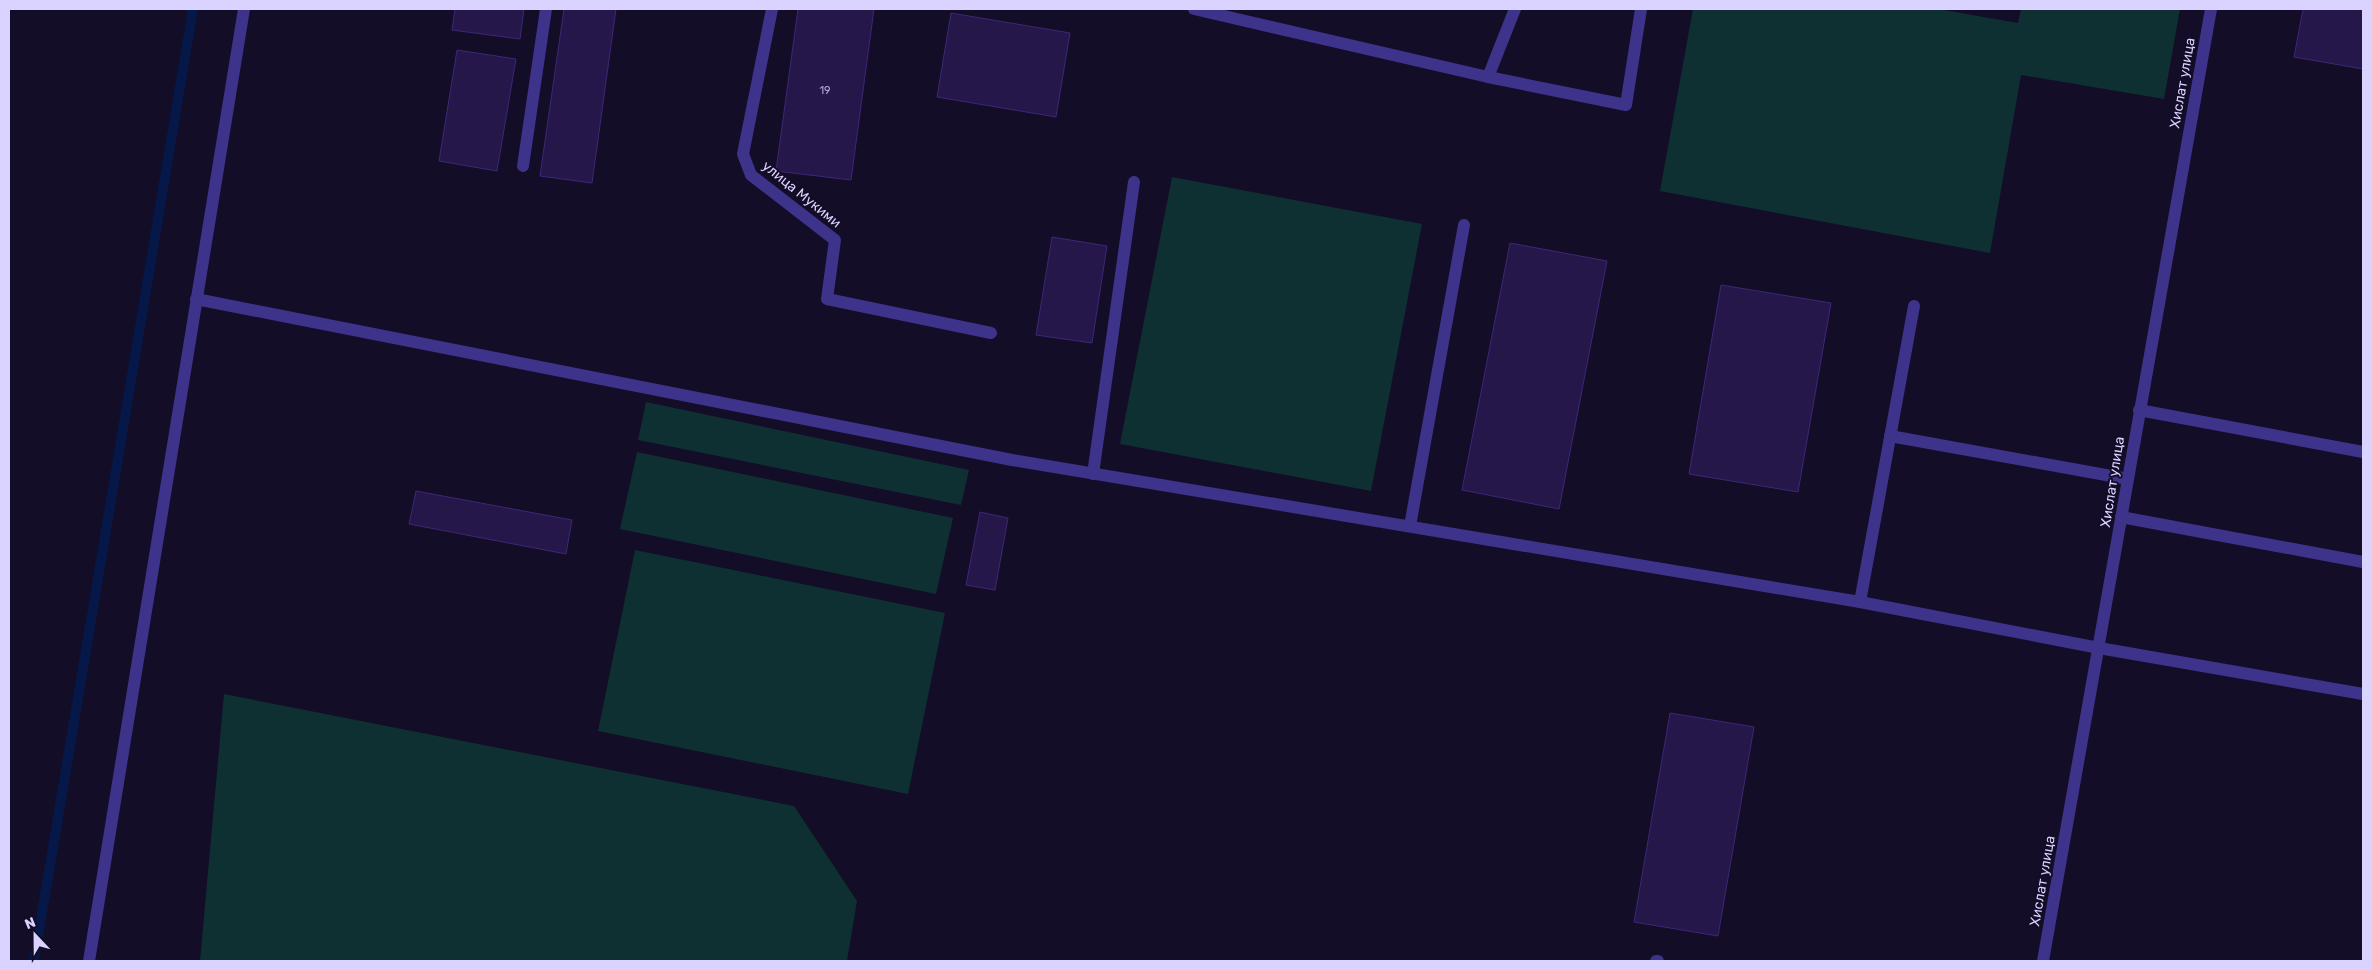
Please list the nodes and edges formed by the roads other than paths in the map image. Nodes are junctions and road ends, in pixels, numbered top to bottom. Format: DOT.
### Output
graph roads {
  1 [pos="244,9"];
  2 [pos="546,9"];
  3 [pos="772,9"];
  4 [pos="1194,9"];
  5 [pos="1515,9"];
  6 [pos="1641,9"];
  7 [pos="2211,9"];
  8 [pos="1488,77"];
  9 [pos="523,166"];
  10 [pos="1134,182"];
  11 [pos="1464,225"];
  12 [pos="196,299"];
  13 [pos="1914,306"];
  14 [pos="991,333"];
  15 [pos="2139,410"];
  16 [pos="1890,436"];
  17 [pos="2363,452"];
  18 [pos="1093,474"];
  19 [pos="2128,479"];
  20 [pos="2121,517"];
  21 [pos="1410,526"];
  22 [pos="2363,562"];
  23 [pos="1860,602"];
  24 [pos="2099,648"];
  25 [pos="2363,694"];
  26 [pos="89,961"];
  27 [pos="2043,961"];
  1 -- 12 [label="street"];
  2 -- 9 [label="street"];
  3 -- 14 [label="street, улица Мукими"];
  4 -- 8 [label="street"];
  5 -- 8 [label="street"];
  6 -- 8 [label="street"];
  7 -- 15 [label="street, Хислат улица"];
  10 -- 18 [label="street"];
  11 -- 21 [label="street"];
  12 -- 18 [label="street"];
  12 -- 26 [label="street"];
  13 -- 16 [label="street"];
  15 -- 17 [label="street"];
  15 -- 19 [label="street, Хислат улица"];
  16 -- 19 [label="street"];
  16 -- 23 [label="street"];
  18 -- 21 [label="street"];
  19 -- 20 [label="street, Хислат улица"];
  20 -- 22 [label="street"];
  20 -- 24 [label="street, Хислат улица"];
  21 -- 23 [label="street"];
  23 -- 24 [label="street"];
  24 -- 25 [label="street"];
  24 -- 27 [label="street, Хислат улица"];
}
